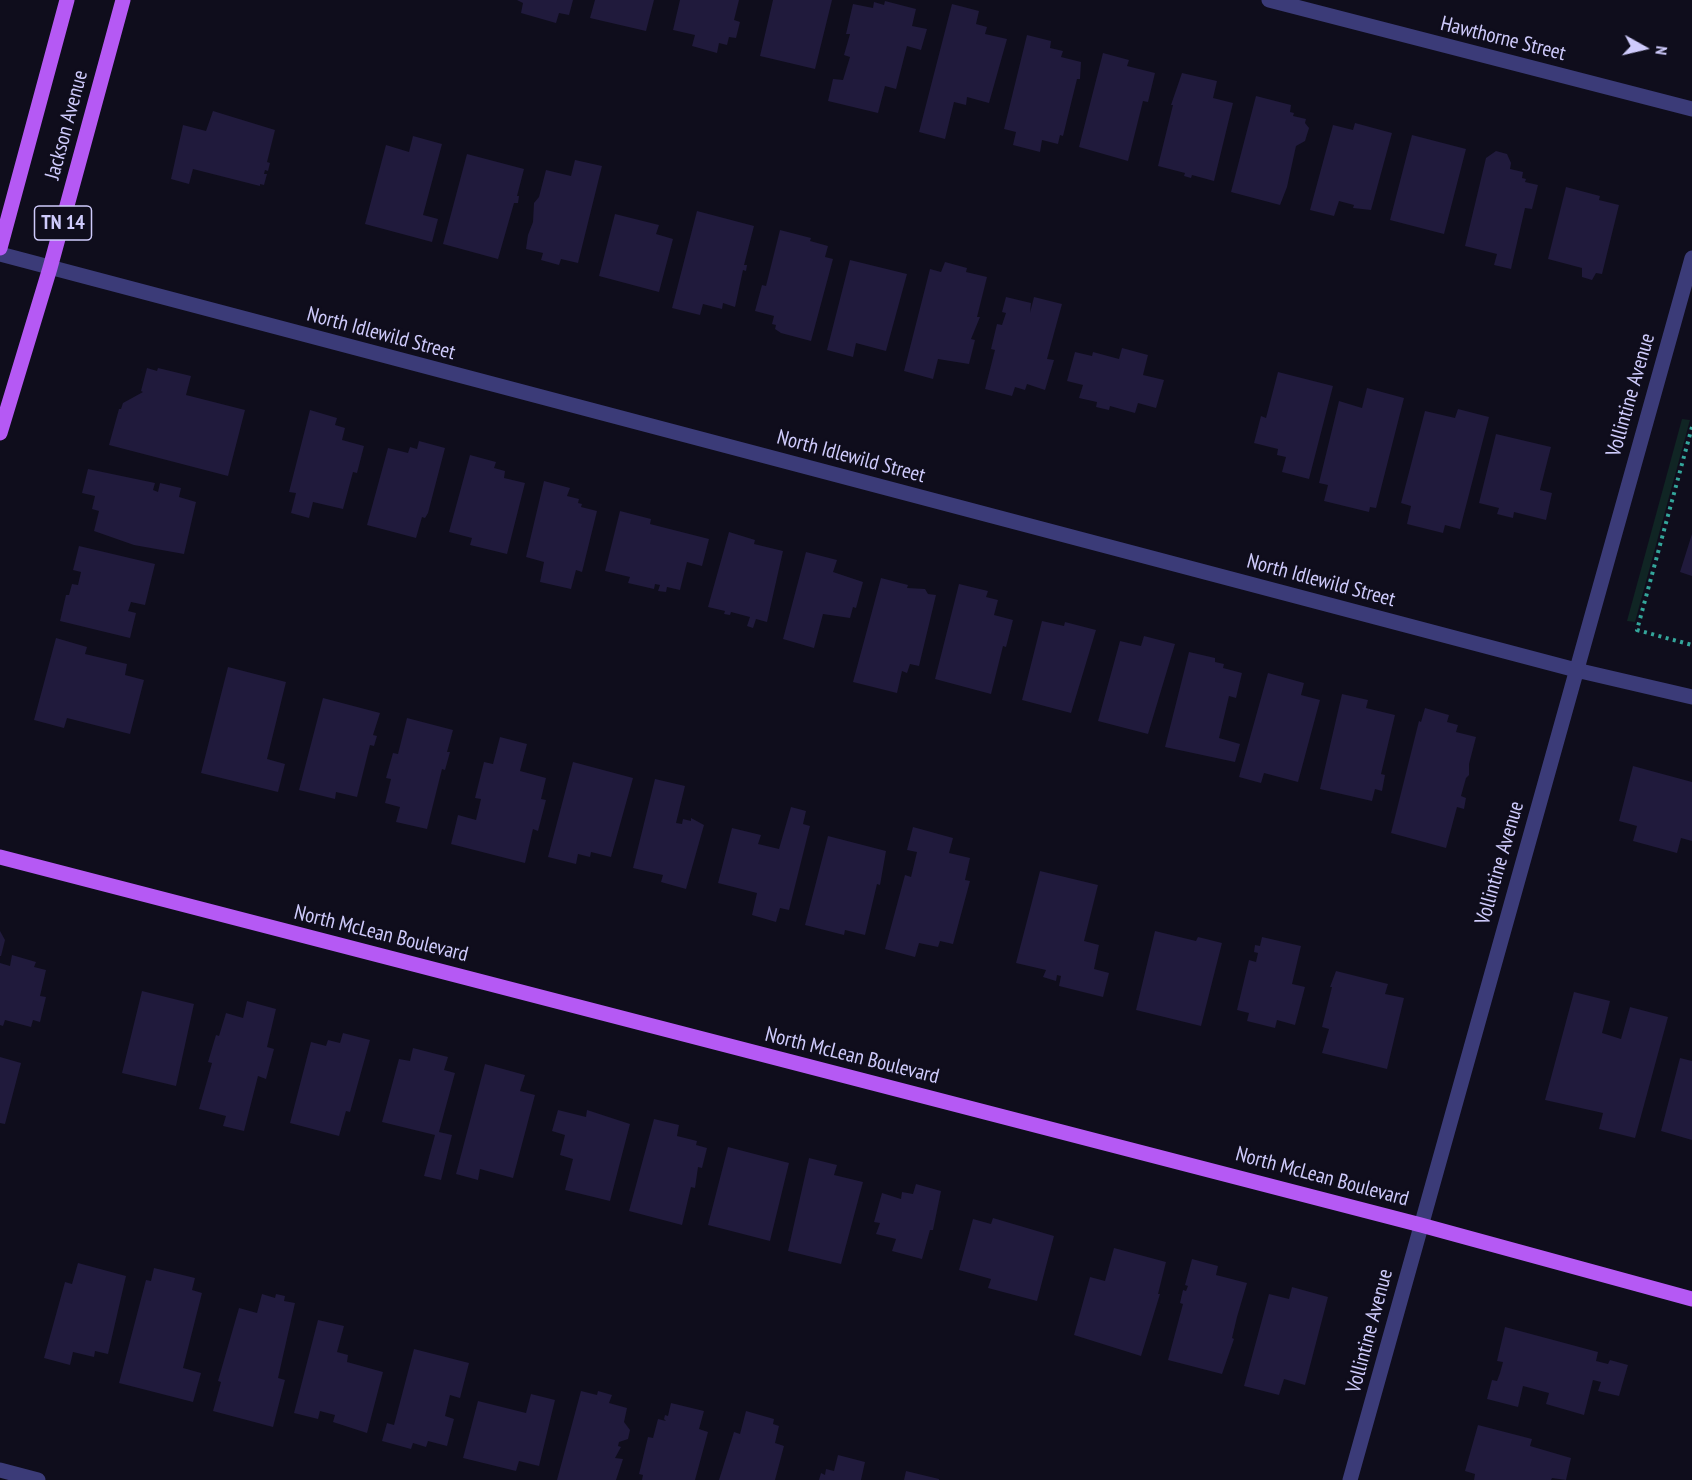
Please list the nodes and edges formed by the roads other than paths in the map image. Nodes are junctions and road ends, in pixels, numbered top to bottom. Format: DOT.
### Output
graph roads {
  1 [pos="67,0"];
  2 [pos="123,0"];
  3 [pos="1269,0"];
  4 [pos="1692,109"];
  5 [pos="5,210"];
  6 [pos="0,248"];
  7 [pos="0,254"];
  8 [pos="1692,258"];
  9 [pos="50,268"];
  10 [pos="0,433"];
  11 [pos="1576,670"];
  12 [pos="1692,697"];
  13 [pos="0,857"];
  14 [pos="1421,1224"];
  15 [pos="1692,1299"];
  16 [pos="0,1470"];
  17 [pos="38,1480"];
  18 [pos="1350,1480"];
  1 -- 5 [label="main road, Jackson Avenue / TN 14"];
  2 -- 9 [label="main road, Jackson Avenue / TN 14"];
  3 -- 4 [label="street, Hawthorne Street"];
  5 -- 6 [label="main road, Jackson Avenue / TN 14"];
  7 -- 9 [label="street, North Idlewild Street"];
  8 -- 11 [label="street, Vollintine Avenue"];
  9 -- 10 [label="main road, Jackson Avenue / TN 14"];
  9 -- 11 [label="street, North Idlewild Street"];
  11 -- 12 [label="street, North Idlewild Street"];
  11 -- 14 [label="street, Vollintine Avenue"];
  13 -- 14 [label="main road, North McLean Boulevard"];
  14 -- 15 [label="main road, North McLean Boulevard"];
  14 -- 18 [label="street, Vollintine Avenue"];
  16 -- 17 [label="street"];
}
